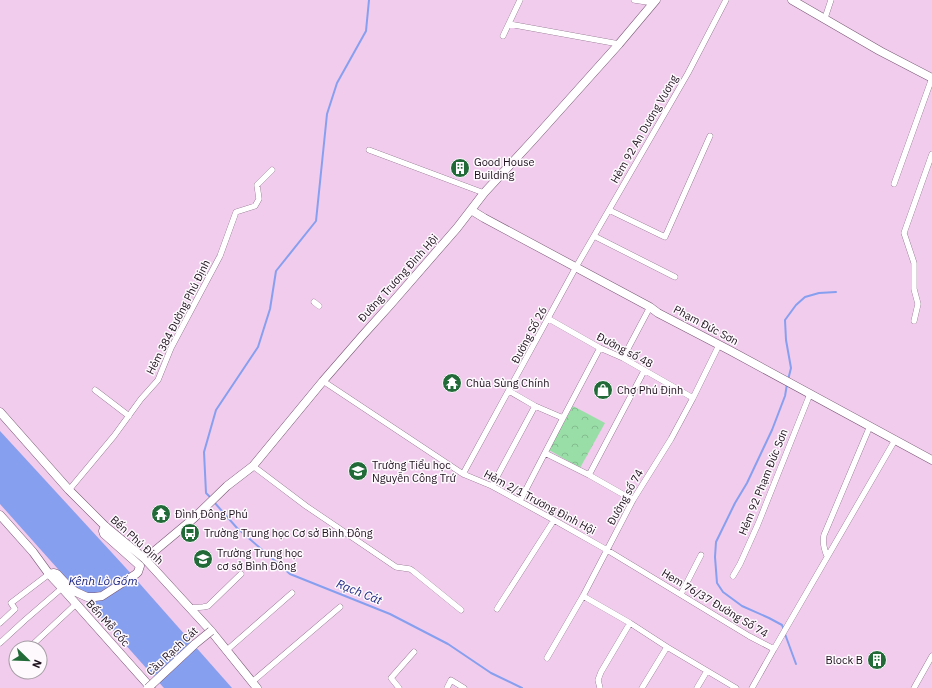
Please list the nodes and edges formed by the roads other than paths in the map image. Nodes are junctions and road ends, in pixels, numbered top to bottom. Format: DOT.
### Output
graph roads {
  1 [pos="520,0"];
  2 [pos="634,0"];
  3 [pos="726,0"];
  4 [pos="792,0"];
  5 [pos="831,0"];
  6 [pos="655,2"];
  7 [pos="825,18"];
  8 [pos="509,24"];
  9 [pos="503,36"];
  10 [pos="619,44"];
  11 [pos="932,78"];
  12 [pos="710,136"];
  13 [pos="370,150"];
  14 [pos="932,154"];
  15 [pos="272,170"];
  16 [pos="894,184"];
  17 [pos="484,193"];
  18 [pos="471,210"];
  19 [pos="609,210"];
  20 [pos="594,236"];
  21 [pos="576,267"];
  22 [pos="675,277"];
  23 [pos="650,307"];
  24 [pos="548,319"];
  25 [pos="914,321"];
  26 [pos="719,345"];
  27 [pos="600,348"];
  28 [pos="623,358"];
  29 [pos="644,371"];
  30 [pos="323,380"];
  31 [pos="95,390"];
  32 [pos="509,391"];
  33 [pos="810,394"];
  34 [pos="693,398"];
  35 [pos="535,406"];
  36 [pos="0,412"];
  37 [pos="129,416"];
  38 [pos="563,418"];
  39 [pos="870,426"];
  40 [pos="895,440"];
  41 [pos="545,453"];
  42 [pos="932,460"];
  43 [pos="253,466"];
  44 [pos="463,474"];
  45 [pos="589,475"];
  46 [pos="492,486"];
  47 [pos="69,490"];
  48 [pos="633,500"];
  49 [pos="520,501"];
  50 [pos="0,515"];
  51 [pos="554,520"];
  52 [pos="105,526"];
  53 [pos="607,550"];
  54 [pos="701,556"];
  55 [pos="827,556"];
  56 [pos="145,558"];
  57 [pos="49,574"];
  58 [pos="241,574"];
  59 [pos="733,576"];
  60 [pos="64,586"];
  61 [pos="292,593"];
  62 [pos="681,594"];
  63 [pos="582,596"];
  64 [pos="76,604"];
  65 [pos="340,607"];
  66 [pos="190,608"];
  67 [pos="497,609"];
  68 [pos="461,610"];
  69 [pos="0,623"];
  70 [pos="630,623"];
  71 [pos="211,631"];
  72 [pos="38,640"];
  73 [pos="0,643"];
  74 [pos="667,647"];
  75 [pos="774,649"];
  76 [pos="227,650"];
  77 [pos="414,652"];
  78 [pos="932,656"];
  79 [pos="547,658"];
  80 [pos="707,671"];
  81 [pos="254,685"];
  82 [pos="150,688"];
  83 [pos="399,688"];
  84 [pos="447,688"];
  85 [pos="464,688"];
  86 [pos="600,688"];
  87 [pos="642,688"];
  88 [pos="697,688"];
  89 [pos="736,688"];
  90 [pos="752,688"];
  91 [pos="914,688"];
  1 -- 8 [label="street"];
  2 -- 6 [label="street"];
  3 -- 19 [label="street, Hẻm 92 An Dương Vương"];
  4 -- 7 [label="street"];
  5 -- 7 [label="street"];
  6 -- 10 [label="street, Đường Trương Đình Hội"];
  7 -- 11 [label="street"];
  8 -- 9 [label="street"];
  8 -- 10 [label="street"];
  10 -- 17 [label="street, Đường Trương Đình Hội"];
  11 -- 16 [label="street"];
  12 -- 19 [label="street"];
  13 -- 17 [label="street"];
  14 -- 25 [label="street"];
  15 -- 37 [label="street, Hẻm 384 Đường Phú Định"];
  17 -- 18 [label="street, Đường Trương Đình Hội"];
  18 -- 21 [label="street, Phạm Đức Sơn"];
  18 -- 30 [label="street, Đường Trương Đình Hội"];
  19 -- 20 [label="street, Hẻm 92 An Dương Vương"];
  20 -- 21 [label="street, Hẻm 92 An Dương Vương"];
  20 -- 22 [label="street"];
  21 -- 23 [label="street, Phạm Đức Sơn"];
  21 -- 24 [label="street, Đường Số 26"];
  23 -- 26 [label="street, Phạm Đức Sơn"];
  23 -- 28 [label="street, Đường số 48"];
  24 -- 27 [label="street, Đường số 48"];
  24 -- 32 [label="street, Đường Số 26"];
  26 -- 33 [label="street, Phạm Đức Sơn"];
  26 -- 34 [label="street, Đường số 74"];
  27 -- 28 [label="street, Đường số 48"];
  27 -- 38 [label="street"];
  28 -- 29 [label="street, Đường số 48"];
  29 -- 34 [label="street, Đường số 48"];
  29 -- 45 [label="street"];
  30 -- 43 [label="street, Đường Trương Đình Hội"];
  30 -- 44 [label="street, Hẻm 2/1 Trương Đình Hội"];
  31 -- 37 [label="street"];
  32 -- 35 [label="street"];
  32 -- 44 [label="street, Đường Số 26"];
  33 -- 39 [label="street, Phạm Đức Sơn"];
  33 -- 59 [label="street, Hẻm 92 Phạm Đức Sơn"];
  34 -- 48 [label="street, Đường số 74"];
  35 -- 38 [label="street"];
  35 -- 46 [label="street"];
  36 -- 47 [label="street, Bến Phú Định"];
  37 -- 47 [label="street, Hẻm 384 Đường Phú Định"];
  38 -- 41 [label="street"];
  39 -- 40 [label="street, Phạm Đức Sơn"];
  39 -- 55 [label="street"];
  40 -- 42 [label="street, Phạm Đức Sơn"];
  40 -- 55 [label="street"];
  41 -- 45 [label="street"];
  41 -- 49 [label="street"];
  43 -- 56 [label="street, Đường Trương Đình Hội"];
  43 -- 68 [label="street"];
  44 -- 46 [label="street, Hẻm 2/1 Trương Đình Hội"];
  45 -- 48 [label="street"];
  46 -- 49 [label="street, Hẻm 2/1 Trương Đình Hội"];
  47 -- 52 [label="street, Bến Phú Định"];
  48 -- 53 [label="street, Đường số 74"];
  49 -- 51 [label="street, Hẻm 2/1 Trương Đình Hội"];
  50 -- 57 [label="street, Bến Mễ Cốc"];
  51 -- 53 [label="street, Hẻm 2/1 Trương Đình Hội"];
  51 -- 67 [label="street"];
  52 -- 56 [label="street, Bến Phú Định"];
  52 -- 60 [label="street"];
  53 -- 62 [label="street, Hem 76/37 Đường Số 74"];
  53 -- 63 [label="street, Đường số 74"];
  54 -- 62 [label="street"];
  55 -- 75 [label="street"];
  56 -- 66 [label="street, Bến Phú Định"];
  57 -- 60 [label="street, Bến Mễ Cốc"];
  57 -- 69 [label="street"];
  58 -- 66 [label="street"];
  60 -- 64 [label="street, Bến Mễ Cốc"];
  60 -- 73 [label="street"];
  61 -- 76 [label="street"];
  62 -- 75 [label="street, Hem 76/37 Đường Số 74"];
  63 -- 70 [label="street"];
  63 -- 79 [label="street, Đường số 74"];
  64 -- 72 [label="street"];
  64 -- 82 [label="street, Bến Mễ Cốc"];
  65 -- 81 [label="street"];
  66 -- 71 [label="street, Bến Phú Định"];
  70 -- 74 [label="street"];
  70 -- 86 [label="street"];
  71 -- 76 [label="street, Bến Phú Định"];
  71 -- 82 [label="street, Cầu Rạch Cát, bridge"];
  74 -- 80 [label="street"];
  74 -- 87 [label="street"];
  75 -- 90 [label="street, Hem 76/37 Đường Số 74"];
  76 -- 81 [label="street, Bến Phú Định"];
  77 -- 83 [label="street"];
  78 -- 91 [label="street"];
  80 -- 88 [label="street"];
  80 -- 89 [label="street"];
  84 -- 85 [label="street"];
}
